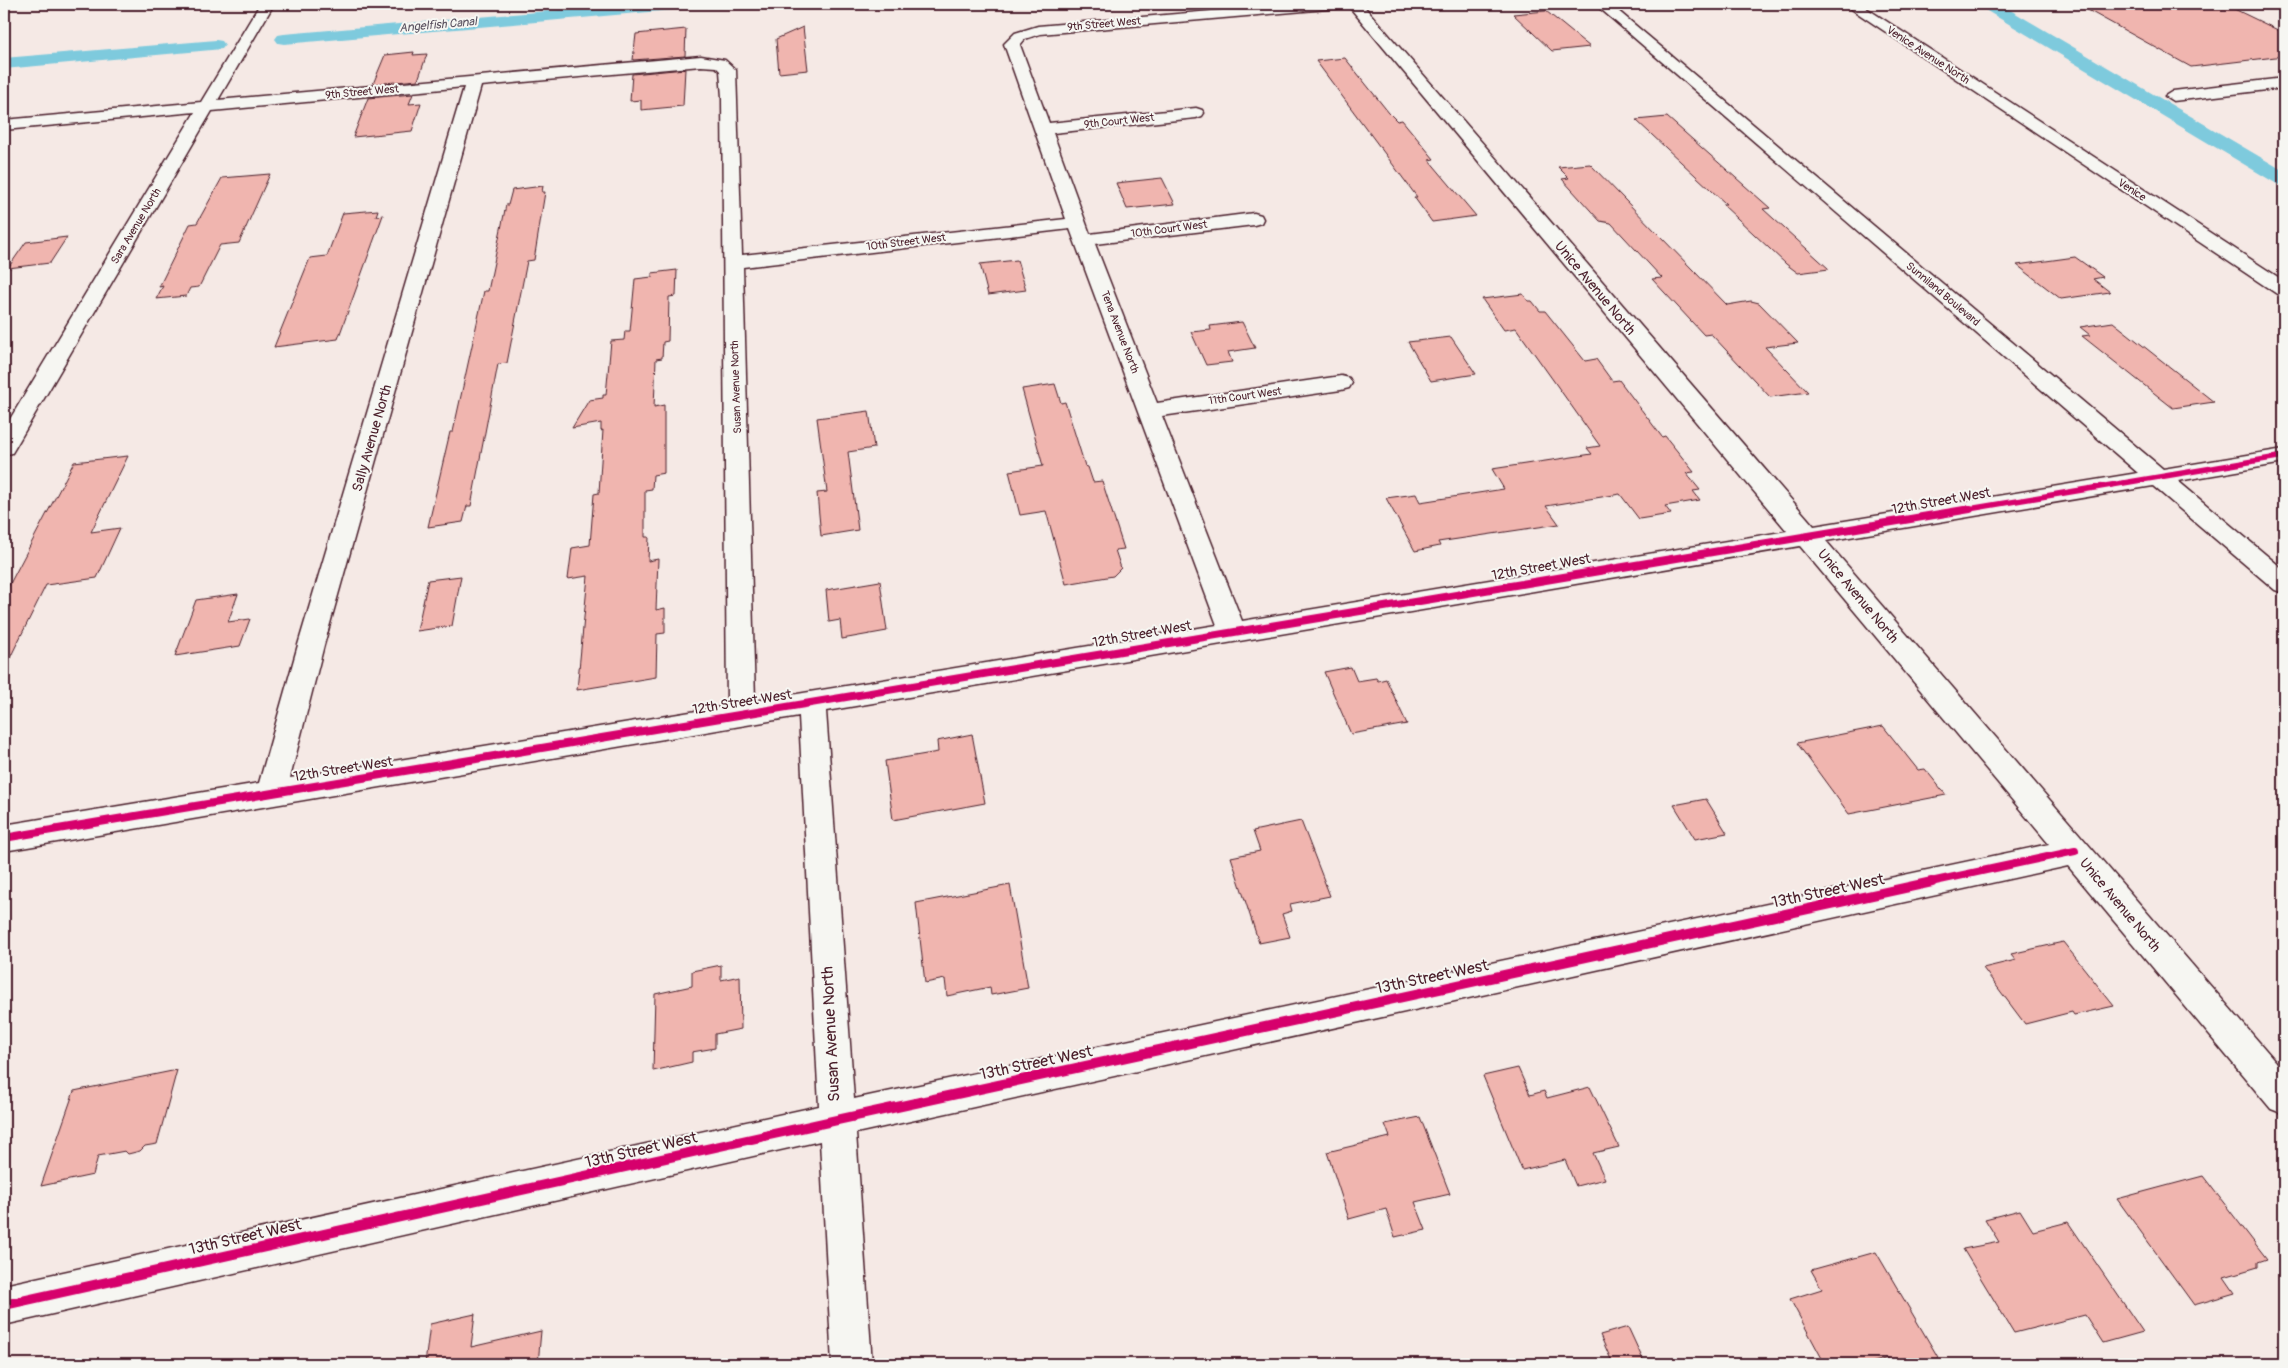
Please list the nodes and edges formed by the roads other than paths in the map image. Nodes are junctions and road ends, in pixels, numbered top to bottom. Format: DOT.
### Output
graph roads {
  1 [pos="270,4"];
  2 [pos="1339,4"];
  3 [pos="1354,4"];
  4 [pos="1602,4"];
  5 [pos="1851,4"];
  6 [pos="1020,36"];
  7 [pos="720,64"];
  8 [pos="474,82"];
  9 [pos="2284,83"];
  10 [pos="1980,89"];
  11 [pos="2173,96"];
  12 [pos="206,107"];
  13 [pos="1196,113"];
  14 [pos="4,125"];
  15 [pos="1043,129"];
  16 [pos="1254,219"];
  17 [pos="1081,231"];
  18 [pos="734,262"];
  19 [pos="2284,290"];
  20 [pos="1341,383"];
  21 [pos="1150,410"];
  22 [pos="4,448"];
  23 [pos="2284,456"];
  24 [pos="2158,476"];
  25 [pos="1807,535"];
  26 [pos="2284,584"];
  27 [pos="1233,632"];
  28 [pos="812,703"];
  29 [pos="741,714"];
  30 [pos="271,793"];
  31 [pos="4,838"];
  32 [pos="2075,852"];
  33 [pos="2284,1097"];
  34 [pos="837,1120"];
  35 [pos="4,1305"];
  36 [pos="852,1364"];
  1 -- 12 [label="street, Sara Avenue North"];
  2 -- 6 [label="street, 9th Street West"];
  3 -- 25 [label="street, Unice Avenue North"];
  4 -- 24 [label="street, Sunniland Boulevard"];
  5 -- 10 [label="street, Venice Avenue North"];
  6 -- 15 [label="street, Tena Avenue North"];
  7 -- 8 [label="street, 9th Street West"];
  7 -- 18 [label="street, Susan Avenue North"];
  8 -- 12 [label="street, 9th Street West"];
  8 -- 30 [label="street, Sally Avenue North"];
  9 -- 11 [label="street"];
  10 -- 19 [label="street, Venice"];
  12 -- 14 [label="street, 9th Street West"];
  12 -- 22 [label="street, Sara Avenue North"];
  13 -- 15 [label="street, 9th Court West"];
  15 -- 17 [label="street, Tena Avenue North"];
  16 -- 17 [label="street, 10th Court West"];
  17 -- 18 [label="street, 10th Street West"];
  17 -- 21 [label="street, Tena Avenue North"];
  18 -- 29 [label="street, Susan Avenue North"];
  20 -- 21 [label="street, 11th Court West"];
  21 -- 27 [label="street, Tena Avenue North"];
  23 -- 24 [label="street, 12th Street West"];
  24 -- 25 [label="street, 12th Street West"];
  24 -- 26 [label="street, Sunniland Boulevard"];
  25 -- 27 [label="street, 12th Street West"];
  25 -- 32 [label="street, Unice Avenue North"];
  27 -- 28 [label="street, 12th Street West"];
  28 -- 29 [label="street, 12th Street West"];
  28 -- 34 [label="street, Susan Avenue North"];
  29 -- 30 [label="street, 12th Street West"];
  30 -- 31 [label="street, 12th Street West"];
  32 -- 33 [label="street, Unice Avenue North"];
  32 -- 34 [label="street, 13th Street West"];
  34 -- 35 [label="street, 13th Street West"];
  34 -- 36 [label="street, Susan Avenue North"];
}
